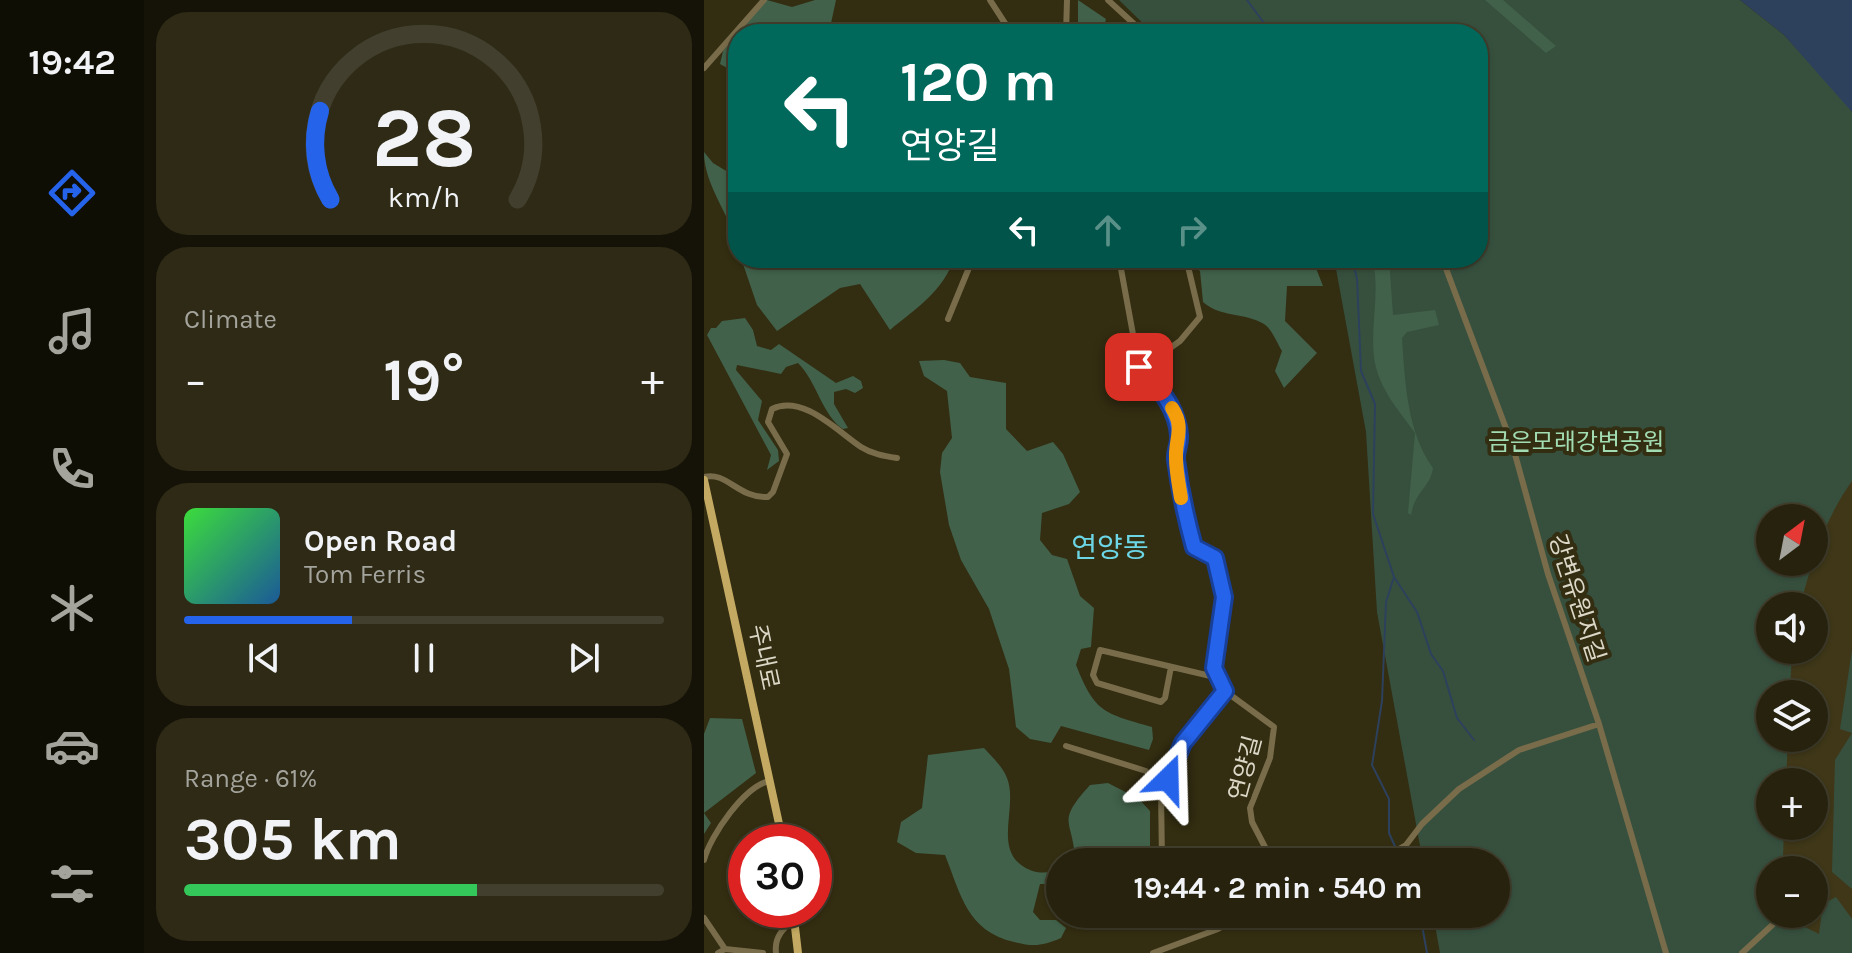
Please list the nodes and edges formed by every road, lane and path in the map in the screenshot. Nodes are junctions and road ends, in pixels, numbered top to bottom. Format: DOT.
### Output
graph roads {
  1 [pos="764,0"];
  2 [pos="990,0"];
  3 [pos="1067,0"];
  4 [pos="1108,0"];
  5 [pos="743,24"];
  6 [pos="1006,24"];
  7 [pos="1066,24"];
  8 [pos="1134,24"];
  9 [pos="728,41"];
  10 [pos="704,68"];
  11 [pos="969,268"];
  12 [pos="1121,268"];
  13 [pos="1188,268"];
  14 [pos="1446,268"];
  15 [pos="948,319"];
  16 [pos="1152,379"];
  17 [pos="897,458"];
  18 [pos="704,484"];
  19 [pos="1171,667"];
  20 [pos="1219,678"];
  21 [pos="1225,691"];
  22 [pos="1599,724"];
  23 [pos="1066,746"];
  24 [pos="770,781"];
  25 [pos="1161,790"];
  26 [pos="779,824"];
  27 [pos="1162,848"];
  28 [pos="1265,848"];
  29 [pos="1400,848"];
  30 [pos="704,860"];
  31 [pos="704,918"];
  32 [pos="783,928"];
  33 [pos="795,928"];
  34 [pos="1218,928"];
  35 [pos="1769,928"];
  36 [pos="722,951"];
  37 [pos="763,953"];
  38 [pos="776,953"];
  39 [pos="798,953"];
  40 [pos="1153,953"];
  41 [pos="1666,953"];
  42 [pos="1742,953"];
  1 -- 5 [label="street"];
  2 -- 6 [label="street"];
  3 -- 7 [label="street"];
  4 -- 8 [label="street"];
  9 -- 10 [label="street"];
  11 -- 15 [label="street"];
  12 -- 16 [label="street, 연양길"];
  13 -- 16 [label="street"];
  14 -- 22 [label="street, 강변유원지길"];
  16 -- 20 [label="street, 연양길"];
  17 -- 18 [label="street"];
  18 -- 24 [label="main road, 주내로"];
  19 -- 19 [label="street"];
  19 -- 20 [label="street"];
  20 -- 21 [label="street, 연양길"];
  21 -- 25 [label="street"];
  21 -- 28 [label="street, 연양길"];
  22 -- 29 [label="street"];
  22 -- 41 [label="street, 강변유원지길"];
  23 -- 25 [label="street"];
  24 -- 26 [label="main road, 주내로"];
  24 -- 30 [label="street"];
  25 -- 27 [label="street"];
  31 -- 36 [label="street"];
  32 -- 38 [label="street"];
  33 -- 39 [label="main road"];
  34 -- 40 [label="street"];
  35 -- 42 [label="street"];
  36 -- 37 [label="street"];
}
